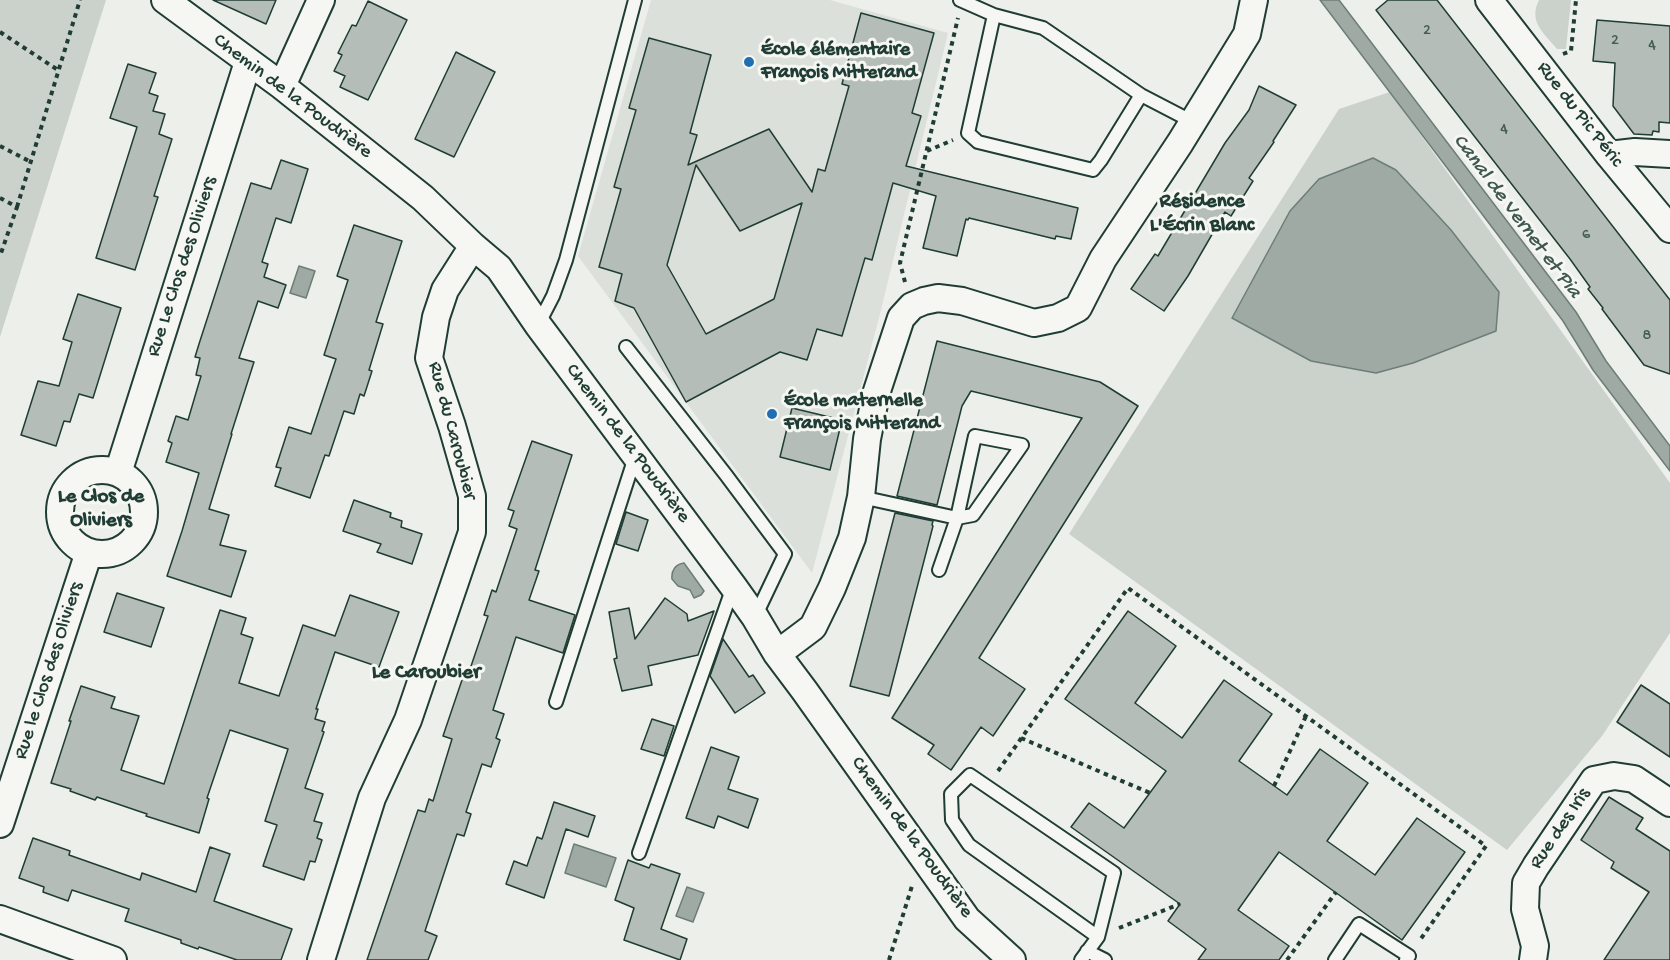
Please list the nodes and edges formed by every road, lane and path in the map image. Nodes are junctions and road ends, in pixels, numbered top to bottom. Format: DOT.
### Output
graph roads {
  1 [pos="80,0"];
  2 [pos="165,0"];
  3 [pos="321,0"];
  4 [pos="635,0"];
  5 [pos="961,0"];
  6 [pos="1254,0"];
  7 [pos="1489,0"];
  8 [pos="1576,0"];
  9 [pos="994,15"];
  10 [pos="0,32"];
  11 [pos="248,62"];
  12 [pos="1540,64"];
  13 [pos="58,70"];
  14 [pos="282,86"];
  15 [pos="1142,95"];
  16 [pos="1193,122"];
  17 [pos="968,134"];
  18 [pos="0,146"];
  19 [pos="927,152"];
  20 [pos="1670,154"];
  21 [pos="1609,155"];
  22 [pos="31,162"];
  23 [pos="0,198"];
  24 [pos="16,207"];
  25 [pos="1670,229"];
  26 [pos="473,246"];
  27 [pos="0,253"];
  28 [pos="912,306"];
  29 [pos="538,325"];
  30 [pos="626,347"];
  31 [pos="635,456"];
  32 [pos="118,473"];
  33 [pos="861,497"];
  34 [pos="957,518"];
  35 [pos="89,552"];
  36 [pos="939,570"];
  37 [pos="733,586"];
  38 [pos="755,617"];
  39 [pos="777,654"];
  40 [pos="555,702"];
  41 [pos="1306,716"];
  42 [pos="1021,738"];
  43 [pos="987,786"];
  44 [pos="1274,786"];
  45 [pos="1150,793"];
  46 [pos="1670,803"];
  47 [pos="0,824"];
  48 [pos="639,853"];
  49 [pos="926,862"];
  50 [pos="1336,892"];
  51 [pos="1180,904"];
  52 [pos="0,919"];
  53 [pos="1098,937"];
  54 [pos="70,953"];
  55 [pos="1084,956"];
  56 [pos="1408,958"];
  57 [pos="113,960"];
  58 [pos="321,960"];
  59 [pos="889,960"];
  60 [pos="1012,960"];
  61 [pos="1105,960"];
  62 [pos="1287,960"];
  63 [pos="1335,960"];
  64 [pos="1533,960"];
  1 -- 13 [label="path"];
  2 -- 11 [label="street, Chemin de la Poudrière"];
  3 -- 14 [label="street"];
  4 -- 29 [label="lane"];
  5 -- 9 [label="lane"];
  5 -- 19 [label="path"];
  6 -- 16 [label="street"];
  7 -- 12 [label="street, Rue du Pic Péric"];
  8 -- 12 [label="path"];
  9 -- 15 [label="lane"];
  9 -- 17 [label="lane"];
  10 -- 13 [label="path"];
  11 -- 14 [label="street, Chemin de la Poudrière"];
  11 -- 32 [label="street, Rue Le Clos des Oliviers"];
  12 -- 21 [label="street, Rue du Pic Péric"];
  13 -- 22 [label="path"];
  14 -- 26 [label="street, Chemin de la Poudrière"];
  15 -- 16 [label="lane"];
  15 -- 17 [label="lane"];
  16 -- 28 [label="street"];
  17 -- 19 [label="path"];
  18 -- 22 [label="path"];
  19 -- 28 [label="path"];
  20 -- 21 [label="street"];
  21 -- 25 [label="street, Rue du Pic Péric"];
  22 -- 24 [label="path"];
  23 -- 24 [label="path"];
  24 -- 27 [label="path"];
  26 -- 29 [label="street, Chemin de la Poudrière"];
  26 -- 58 [label="street, Rue du Caroubier"];
  28 -- 33 [label="street"];
  29 -- 31 [label="street, Chemin de la Poudrière"];
  30 -- 38 [label="lane"];
  31 -- 37 [label="street, Chemin de la Poudrière"];
  31 -- 40 [label="lane"];
  32 -- 35 [label="street"];
  32 -- 35 [label="street"];
  33 -- 34 [label="lane"];
  33 -- 39 [label="street"];
  34 -- 34 [label="lane"];
  34 -- 36 [label="lane"];
  35 -- 47 [label="street, Rue le Clos des Oliviers"];
  37 -- 38 [label="street, Chemin de la Poudrière"];
  37 -- 48 [label="lane"];
  38 -- 39 [label="street, Chemin de la Poudrière"];
  39 -- 49 [label="street, Chemin de la Poudrière"];
  41 -- 42 [label="path"];
  41 -- 44 [label="path"];
  41 -- 56 [label="path"];
  42 -- 43 [label="path"];
  42 -- 45 [label="path"];
  43 -- 53 [label="lane"];
  43 -- 53 [label="lane"];
  46 -- 64 [label="street, Rue des Iris"];
  49 -- 59 [label="path"];
  49 -- 60 [label="street, Chemin de la Poudrière"];
  50 -- 62 [label="path"];
  51 -- 53 [label="path"];
  52 -- 54 [label="street"];
  53 -- 55 [label="lane"];
  54 -- 57 [label="street"];
  55 -- 61 [label="lane"];
  56 -- 63 [label="lane"];
}
